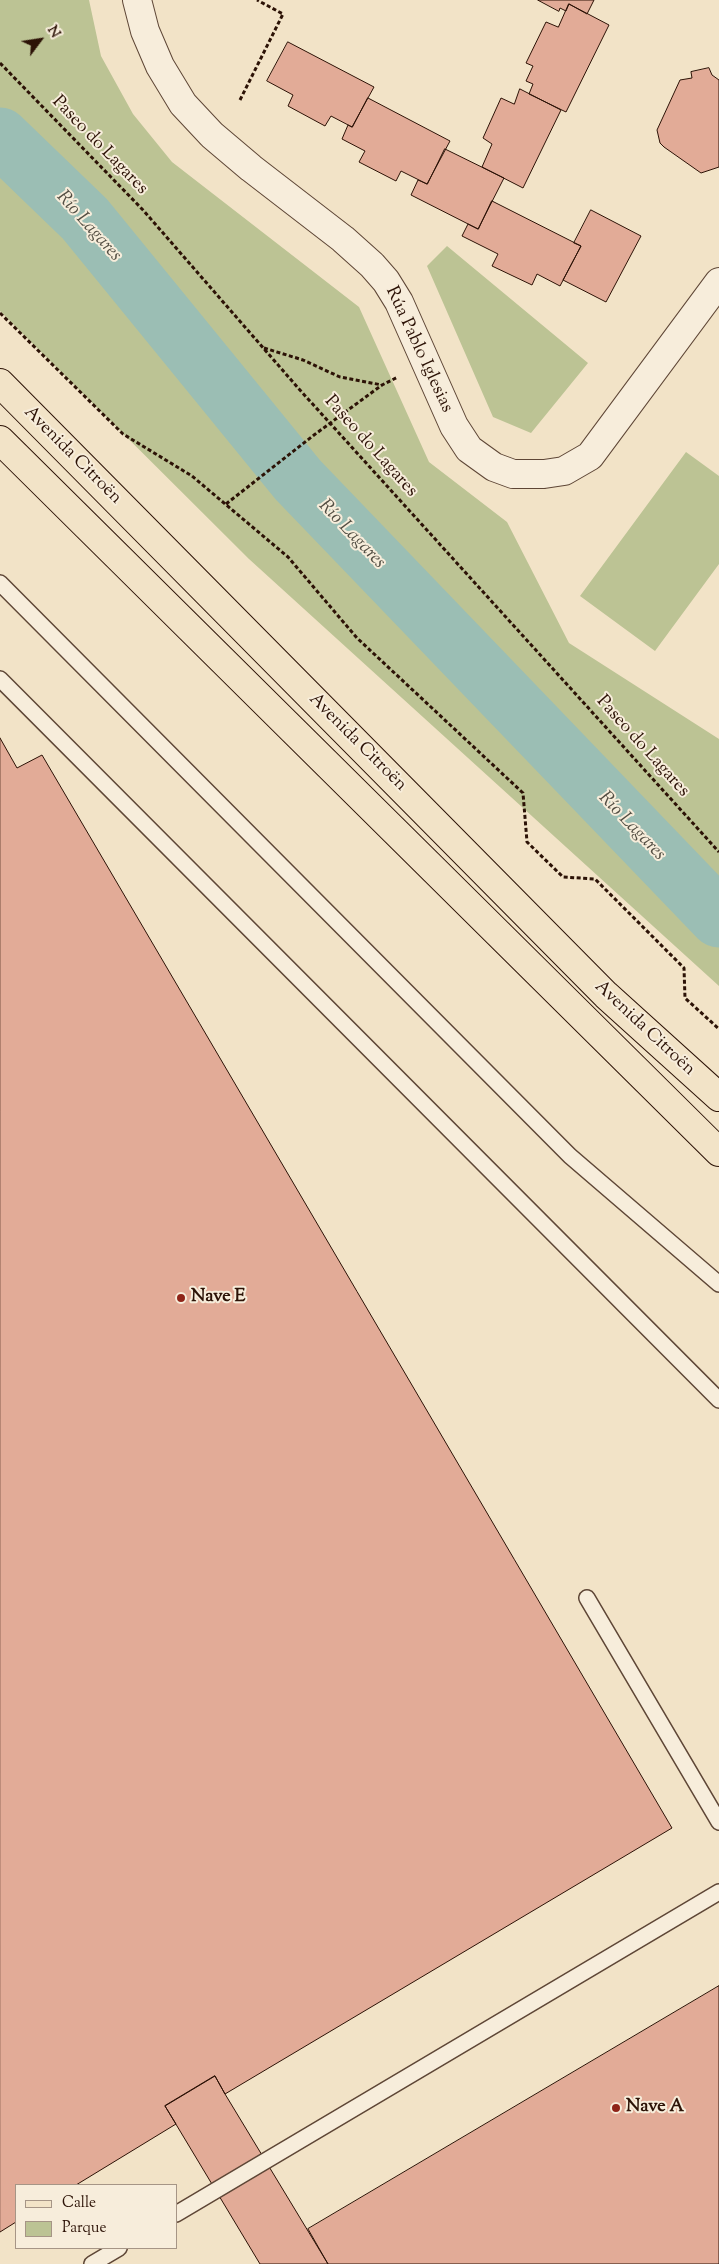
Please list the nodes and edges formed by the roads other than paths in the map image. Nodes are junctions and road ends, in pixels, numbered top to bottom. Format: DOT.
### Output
graph roads {
  1 [pos="137,0"];
  2 [pos="719,282"];
  3 [pos="0,383"];
  4 [pos="0,440"];
  5 [pos="0,583"];
  6 [pos="0,679"];
  7 [pos="719,1097"];
  8 [pos="719,1152"];
  9 [pos="719,1284"];
  10 [pos="719,1400"];
  11 [pos="587,1598"];
  12 [pos="719,1822"];
  13 [pos="719,1892"];
  14 [pos="178,2213"];
  15 [pos="118,2249"];
  16 [pos="92,2264"];
  1 -- 2 [label="street, Rúa Pablo Iglesias"];
  3 -- 7 [label="main road, Avenida Citroën"];
  4 -- 8 [label="main road, Avenida Citroën"];
  5 -- 9 [label="lane"];
  6 -- 10 [label="lane"];
  11 -- 12 [label="lane"];
  13 -- 14 [label="lane"];
  15 -- 16 [label="lane"];
}
